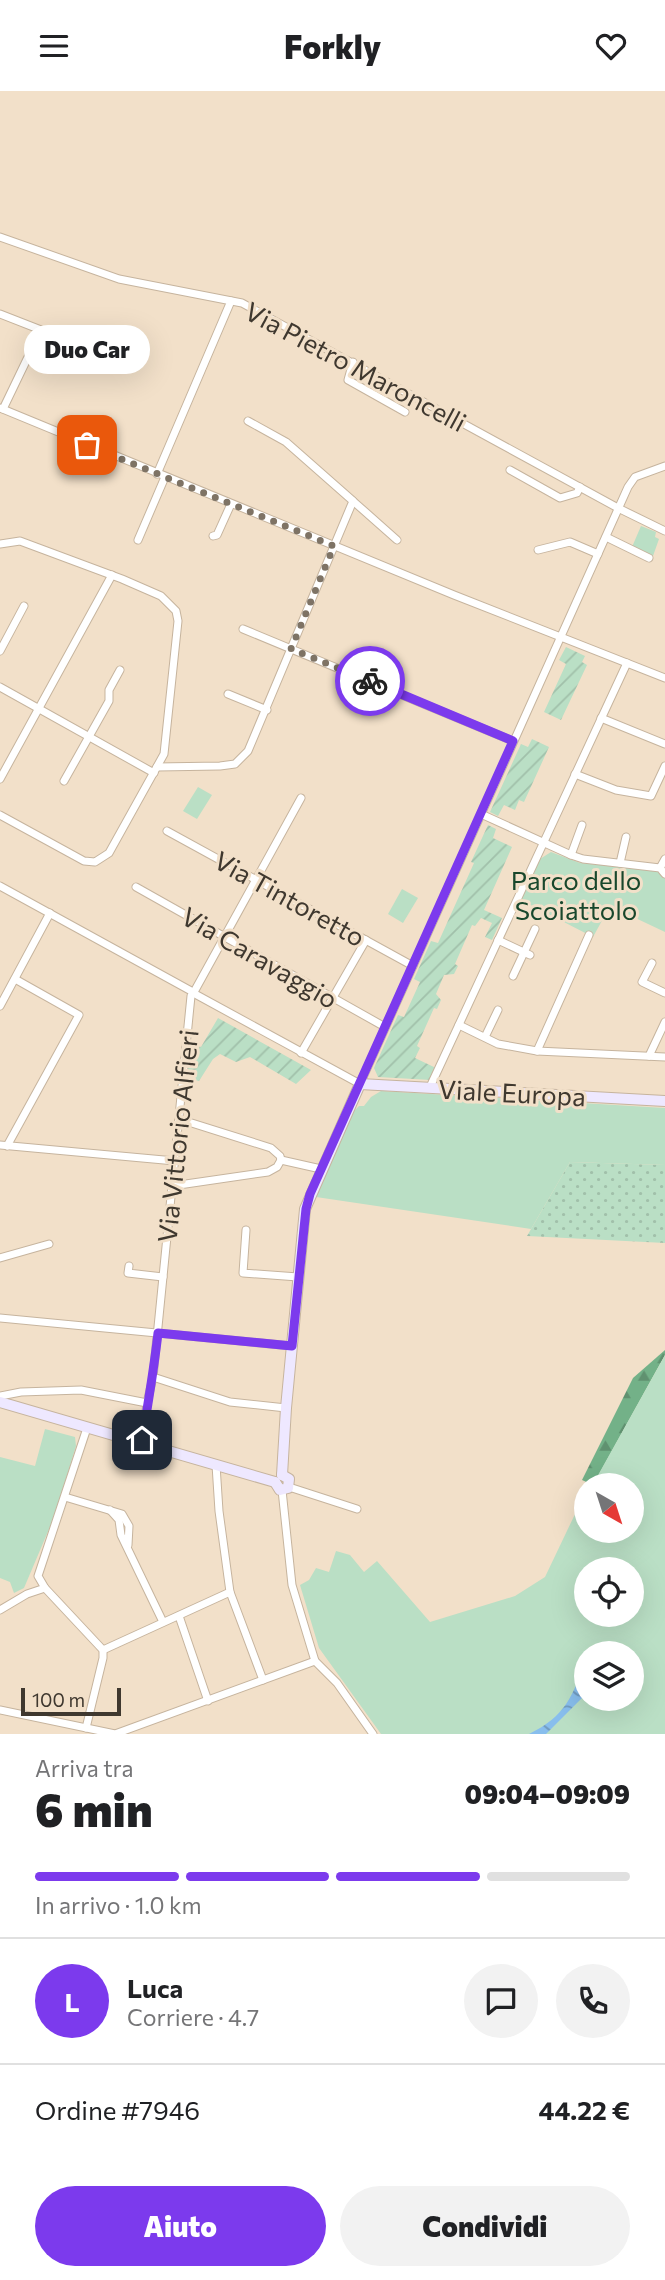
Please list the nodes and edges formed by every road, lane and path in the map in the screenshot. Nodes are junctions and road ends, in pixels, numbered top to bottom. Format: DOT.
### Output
graph roads {
  1 [pos="0,237"];
  2 [pos="231,301"];
  3 [pos="0,314"];
  4 [pos="353,362"];
  5 [pos="1,409"];
  6 [pos="405,412"];
  7 [pos="248,421"];
  8 [pos="665,466"];
  9 [pos="510,470"];
  10 [pos="161,476"];
  11 [pos="580,487"];
  12 [pos="353,501"];
  13 [pos="230,504"];
  14 [pos="618,509"];
  15 [pos="665,531"];
  16 [pos="213,536"];
  17 [pos="606,537"];
  18 [pos="138,540"];
  19 [pos="397,540"];
  20 [pos="0,544"];
  21 [pos="334,546"];
  22 [pos="538,550"];
  23 [pos="598,554"];
  24 [pos="649,558"];
  25 [pos="112,575"];
  26 [pos="24,606"];
  27 [pos="243,629"];
  28 [pos="560,637"];
  29 [pos="291,649"];
  30 [pos="0,651"];
  31 [pos="627,663"];
  32 [pos="120,670"];
  33 [pos="665,678"];
  34 [pos="0,687"];
  35 [pos="228,694"];
  36 [pos="39,708"];
  37 [pos="267,710"];
  38 [pos="601,718"];
  39 [pos="89,737"];
  40 [pos="513,741"];
  41 [pos="665,744"];
  42 [pos="665,767"];
  43 [pos="156,770"];
  44 [pos="575,774"];
  45 [pos="0,779"];
  46 [pos="64,781"];
  47 [pos="301,797"];
  48 [pos="481,814"];
  49 [pos="0,815"];
  50 [pos="582,825"];
  51 [pos="167,831"];
  52 [pos="626,837"];
  53 [pos="543,843"];
  54 [pos="571,855"];
  55 [pos="665,859"];
  56 [pos="620,863"];
  57 [pos="662,871"];
  58 [pos="256,879"];
  59 [pos="0,885"];
  60 [pos="136,887"];
  61 [pos="48,917"];
  62 [pos="535,929"];
  63 [pos="589,935"];
  64 [pos="225,936"];
  65 [pos="366,940"];
  66 [pos="498,940"];
  67 [pos="527,953"];
  68 [pos="652,963"];
  69 [pos="413,966"];
  70 [pos="513,976"];
  71 [pos="15,979"];
  72 [pos="665,993"];
  73 [pos="193,994"];
  74 [pos="332,998"];
  75 [pos="0,1006"];
  76 [pos="498,1010"];
  77 [pos="665,1022"];
  78 [pos="459,1025"];
  79 [pos="385,1027"];
  80 [pos="485,1038"];
  81 [pos="537,1051"];
  82 [pos="301,1053"];
  83 [pos="649,1056"];
  84 [pos="665,1057"];
  85 [pos="360,1084"];
  86 [pos="430,1087"];
  87 [pos="665,1101"];
  88 [pos="179,1119"];
  89 [pos="3,1145"];
  90 [pos="281,1160"];
  91 [pos="175,1161"];
  92 [pos="321,1169"];
  93 [pos="172,1186"];
  94 [pos="246,1230"];
  95 [pos="49,1244"];
  96 [pos="0,1258"];
  97 [pos="129,1266"];
  98 [pos="163,1277"];
  99 [pos="298,1277"];
  100 [pos="0,1318"];
  101 [pos="158,1333"];
  102 [pos="292,1346"];
  103 [pos="153,1377"];
  104 [pos="0,1396"];
  105 [pos="0,1402"];
  106 [pos="147,1403"];
  107 [pos="286,1408"];
  108 [pos="87,1428"];
  109 [pos="142,1443"];
  110 [pos="216,1465"];
  111 [pos="282,1484"];
  112 [pos="65,1497"];
  113 [pos="357,1509"];
  114 [pos="39,1580"];
  115 [pos="45,1588"];
  116 [pos="230,1592"];
  117 [pos="27,1594"];
  118 [pos="0,1610"];
  119 [pos="179,1616"];
  120 [pos="163,1622"];
  121 [pos="103,1650"];
  122 [pos="315,1661"];
  123 [pos="263,1680"];
  124 [pos="208,1701"];
  125 [pos="0,1710"];
  126 [pos="86,1728"];
  127 [pos="373,1734"];
  1 -- 2 [label="street, Via Pietro Maroncelli"];
  2 -- 4 [label="street, Via Pietro Maroncelli"];
  2 -- 10 [label="street"];
  3 -- 5 [label="street"];
  4 -- 6 [label="street"];
  4 -- 11 [label="street, Via Pietro Maroncelli"];
  5 -- 10 [label="street"];
  7 -- 12 [label="street"];
  8 -- 14 [label="street"];
  9 -- 11 [label="street"];
  10 -- 13 [label="street"];
  10 -- 18 [label="street"];
  11 -- 14 [label="street, Via Pietro Maroncelli"];
  12 -- 19 [label="street"];
  12 -- 21 [label="street"];
  13 -- 16 [label="street"];
  13 -- 21 [label="street"];
  14 -- 15 [label="street, Via Pietro Maroncelli"];
  14 -- 17 [label="street"];
  17 -- 23 [label="street"];
  17 -- 24 [label="street"];
  20 -- 25 [label="street"];
  21 -- 28 [label="street"];
  21 -- 29 [label="street"];
  22 -- 23 [label="street"];
  23 -- 28 [label="street"];
  25 -- 36 [label="street"];
  25 -- 43 [label="street"];
  26 -- 30 [label="street"];
  27 -- 29 [label="street"];
  28 -- 31 [label="street"];
  28 -- 40 [label="street"];
  29 -- 37 [label="street"];
  29 -- 40 [label="street"];
  31 -- 33 [label="street"];
  31 -- 38 [label="street"];
  32 -- 39 [label="street"];
  34 -- 36 [label="street"];
  35 -- 37 [label="street"];
  36 -- 39 [label="street"];
  36 -- 45 [label="street"];
  37 -- 43 [label="street"];
  38 -- 41 [label="street"];
  38 -- 44 [label="street"];
  39 -- 43 [label="street"];
  39 -- 46 [label="street"];
  40 -- 48 [label="street"];
  42 -- 44 [label="street"];
  43 -- 49 [label="street"];
  44 -- 53 [label="street"];
  47 -- 58 [label="street"];
  48 -- 53 [label="street"];
  48 -- 69 [label="street"];
  50 -- 54 [label="street"];
  51 -- 58 [label="street, Via Tintoretto"];
  52 -- 56 [label="street"];
  53 -- 54 [label="street"];
  53 -- 66 [label="street"];
  54 -- 56 [label="street"];
  55 -- 57 [label="street"];
  56 -- 57 [label="street"];
  58 -- 64 [label="street"];
  58 -- 65 [label="street, Via Tintoretto"];
  59 -- 61 [label="street"];
  60 -- 64 [label="street, Via Caravaggio"];
  61 -- 71 [label="street"];
  61 -- 73 [label="street"];
  62 -- 67 [label="street"];
  63 -- 81 [label="street"];
  64 -- 73 [label="street"];
  64 -- 74 [label="street, Via Caravaggio"];
  65 -- 69 [label="street, Via Tintoretto"];
  65 -- 74 [label="street"];
  66 -- 67 [label="street"];
  66 -- 78 [label="street"];
  67 -- 70 [label="street"];
  68 -- 72 [label="street"];
  69 -- 79 [label="street"];
  71 -- 75 [label="street"];
  71 -- 89 [label="street"];
  73 -- 82 [label="street"];
  73 -- 88 [label="street, Via Vittorio Alfieri"];
  74 -- 79 [label="street, Via Caravaggio"];
  74 -- 82 [label="street"];
  76 -- 80 [label="street"];
  77 -- 83 [label="street"];
  78 -- 80 [label="street"];
  78 -- 86 [label="street"];
  79 -- 85 [label="street"];
  80 -- 81 [label="street"];
  81 -- 83 [label="street"];
  82 -- 85 [label="street"];
  83 -- 84 [label="street"];
  85 -- 86 [label="main road, Viale Europa"];
  85 -- 92 [label="main road"];
  86 -- 87 [label="main road, Viale Europa"];
  88 -- 90 [label="street"];
  88 -- 91 [label="street, Via Vittorio Alfieri"];
  89 -- 91 [label="street"];
  90 -- 92 [label="street"];
  90 -- 93 [label="street"];
  91 -- 93 [label="street, Via Vittorio Alfieri"];
  92 -- 99 [label="main road"];
  93 -- 98 [label="street, Via Vittorio Alfieri"];
  94 -- 99 [label="street"];
  95 -- 96 [label="street"];
  97 -- 98 [label="street, Via Vittorio Alfieri"];
  98 -- 101 [label="street, Via Vittorio Alfieri"];
  99 -- 102 [label="main road"];
  100 -- 101 [label="street"];
  101 -- 102 [label="street"];
  101 -- 103 [label="street, Via Vittorio Alfieri"];
  102 -- 107 [label="main road"];
  103 -- 106 [label="street, Via Vittorio Alfieri"];
  103 -- 107 [label="street"];
  104 -- 106 [label="street"];
  105 -- 108 [label="main road"];
  106 -- 109 [label="street, Via Vittorio Alfieri"];
  107 -- 111 [label="main road"];
  108 -- 109 [label="main road"];
  108 -- 112 [label="street"];
  109 -- 110 [label="main road"];
  110 -- 111 [label="main road"];
  110 -- 116 [label="street"];
  111 -- 113 [label="street"];
  111 -- 122 [label="street"];
  112 -- 114 [label="street"];
  112 -- 120 [label="street"];
  114 -- 115 [label="street"];
  114 -- 117 [label="street"];
  115 -- 117 [label="street"];
  115 -- 121 [label="street"];
  116 -- 119 [label="street"];
  116 -- 123 [label="street"];
  117 -- 118 [label="street"];
  119 -- 120 [label="street"];
  119 -- 124 [label="street"];
  120 -- 121 [label="street"];
  121 -- 126 [label="street"];
  122 -- 123 [label="street"];
  122 -- 127 [label="street"];
  123 -- 124 [label="street"];
  124 -- 126 [label="street"];
  125 -- 126 [label="street"];
}
